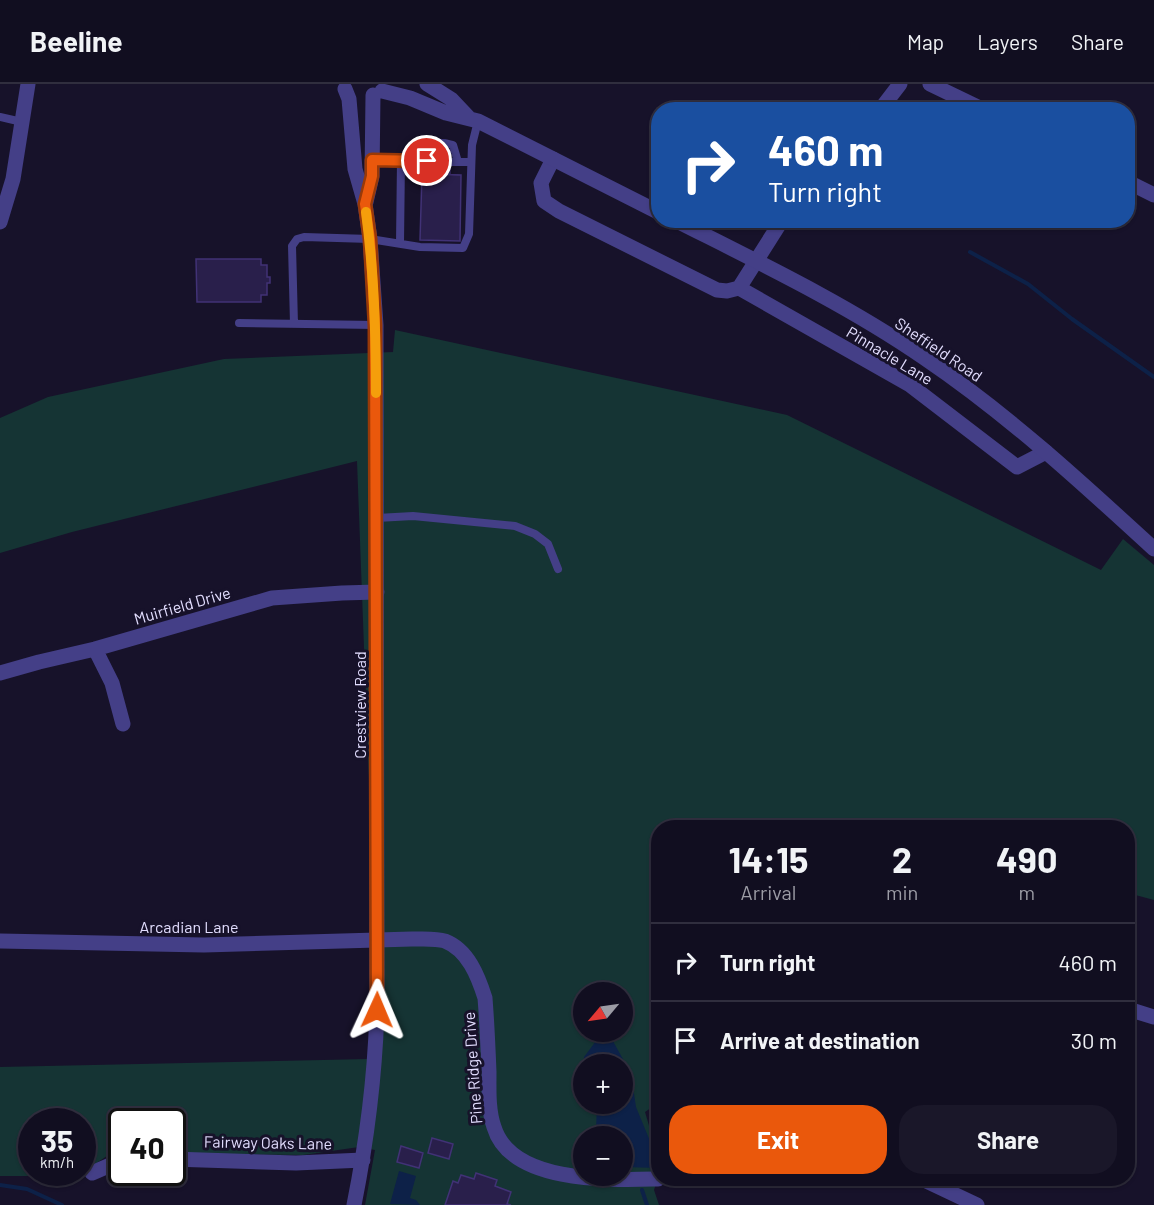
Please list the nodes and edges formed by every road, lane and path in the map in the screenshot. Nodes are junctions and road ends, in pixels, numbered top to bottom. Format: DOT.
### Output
graph roads {
  1 [pos="28,84"];
  2 [pos="427,84"];
  3 [pos="900,84"];
  4 [pos="930,84"];
  5 [pos="343,86"];
  6 [pos="381,90"];
  7 [pos="886,102"];
  8 [pos="967,102"];
  9 [pos="0,117"];
  10 [pos="473,119"];
  11 [pos="22,122"];
  12 [pos="553,159"];
  13 [pos="372,160"];
  14 [pos="401,160"];
  15 [pos="415,160"];
  16 [pos="427,161"];
  17 [pos="471,162"];
  18 [pos="1135,186"];
  19 [pos="1154,195"];
  20 [pos="365,204"];
  21 [pos="651,208"];
  22 [pos="0,222"];
  23 [pos="691,228"];
  24 [pos="777,228"];
  25 [pos="370,239"];
  26 [pos="400,243"];
  27 [pos="756,261"];
  28 [pos="739,288"];
  29 [pos="238,323"];
  30 [pos="294,324"];
  31 [pos="375,325"];
  32 [pos="1046,452"];
  33 [pos="377,518"];
  34 [pos="1154,549"];
  35 [pos="558,569"];
  36 [pos="377,592"];
  37 [pos="95,649"];
  38 [pos="0,673"];
  39 [pos="123,724"];
  40 [pos="378,940"];
  41 [pos="0,941"];
  42 [pos="1135,1011"];
  43 [pos="1154,1017"];
  44 [pos="186,1159"];
  45 [pos="363,1160"];
  46 [pos="651,1179"];
  47 [pos="937,1186"];
  48 [pos="354,1205"];
  49 [pos="977,1205"];
  1 -- 11 [label="street"];
  2 -- 10 [label="street"];
  3 -- 7 [label="street"];
  4 -- 8 [label="street"];
  5 -- 6 [label="street"];
  5 -- 20 [label="street, Crestview Road"];
  6 -- 10 [label="street"];
  6 -- 13 [label="street, Crestview Road"];
  9 -- 11 [label="lane"];
  10 -- 12 [label="street"];
  10 -- 17 [label="lane"];
  11 -- 22 [label="street"];
  12 -- 21 [label="street"];
  12 -- 28 [label="street, Pinnacle Lane"];
  13 -- 14 [label="lane"];
  13 -- 20 [label="street, Crestview Road"];
  14 -- 15 [label="lane"];
  14 -- 26 [label="lane"];
  15 -- 16 [label="lane"];
  15 -- 17 [label="lane"];
  17 -- 26 [label="lane"];
  18 -- 19 [label="street"];
  20 -- 25 [label="street, Crestview Road"];
  23 -- 27 [label="street, Sheffield Road"];
  24 -- 27 [label="street"];
  25 -- 26 [label="lane"];
  25 -- 30 [label="lane"];
  25 -- 31 [label="street, Crestview Road"];
  27 -- 28 [label="street"];
  27 -- 32 [label="street, Sheffield Road"];
  28 -- 32 [label="street, Pinnacle Lane"];
  29 -- 30 [label="lane"];
  30 -- 31 [label="lane"];
  31 -- 33 [label="street, Crestview Road"];
  32 -- 34 [label="street, Sheffield Road"];
  33 -- 35 [label="lane"];
  33 -- 36 [label="street, Crestview Road"];
  36 -- 37 [label="street, Muirfield Drive"];
  36 -- 40 [label="street, Crestview Road"];
  37 -- 38 [label="street, Muirfield Drive"];
  37 -- 39 [label="street"];
  40 -- 41 [label="street, Arcadian Lane"];
  40 -- 45 [label="street, Crestview Road"];
  40 -- 46 [label="street, Pine Ridge Drive"];
  42 -- 43 [label="street"];
  44 -- 45 [label="street, Fairway Oaks Lane"];
  45 -- 48 [label="street, Crestview Road"];
  47 -- 49 [label="street"];
}
